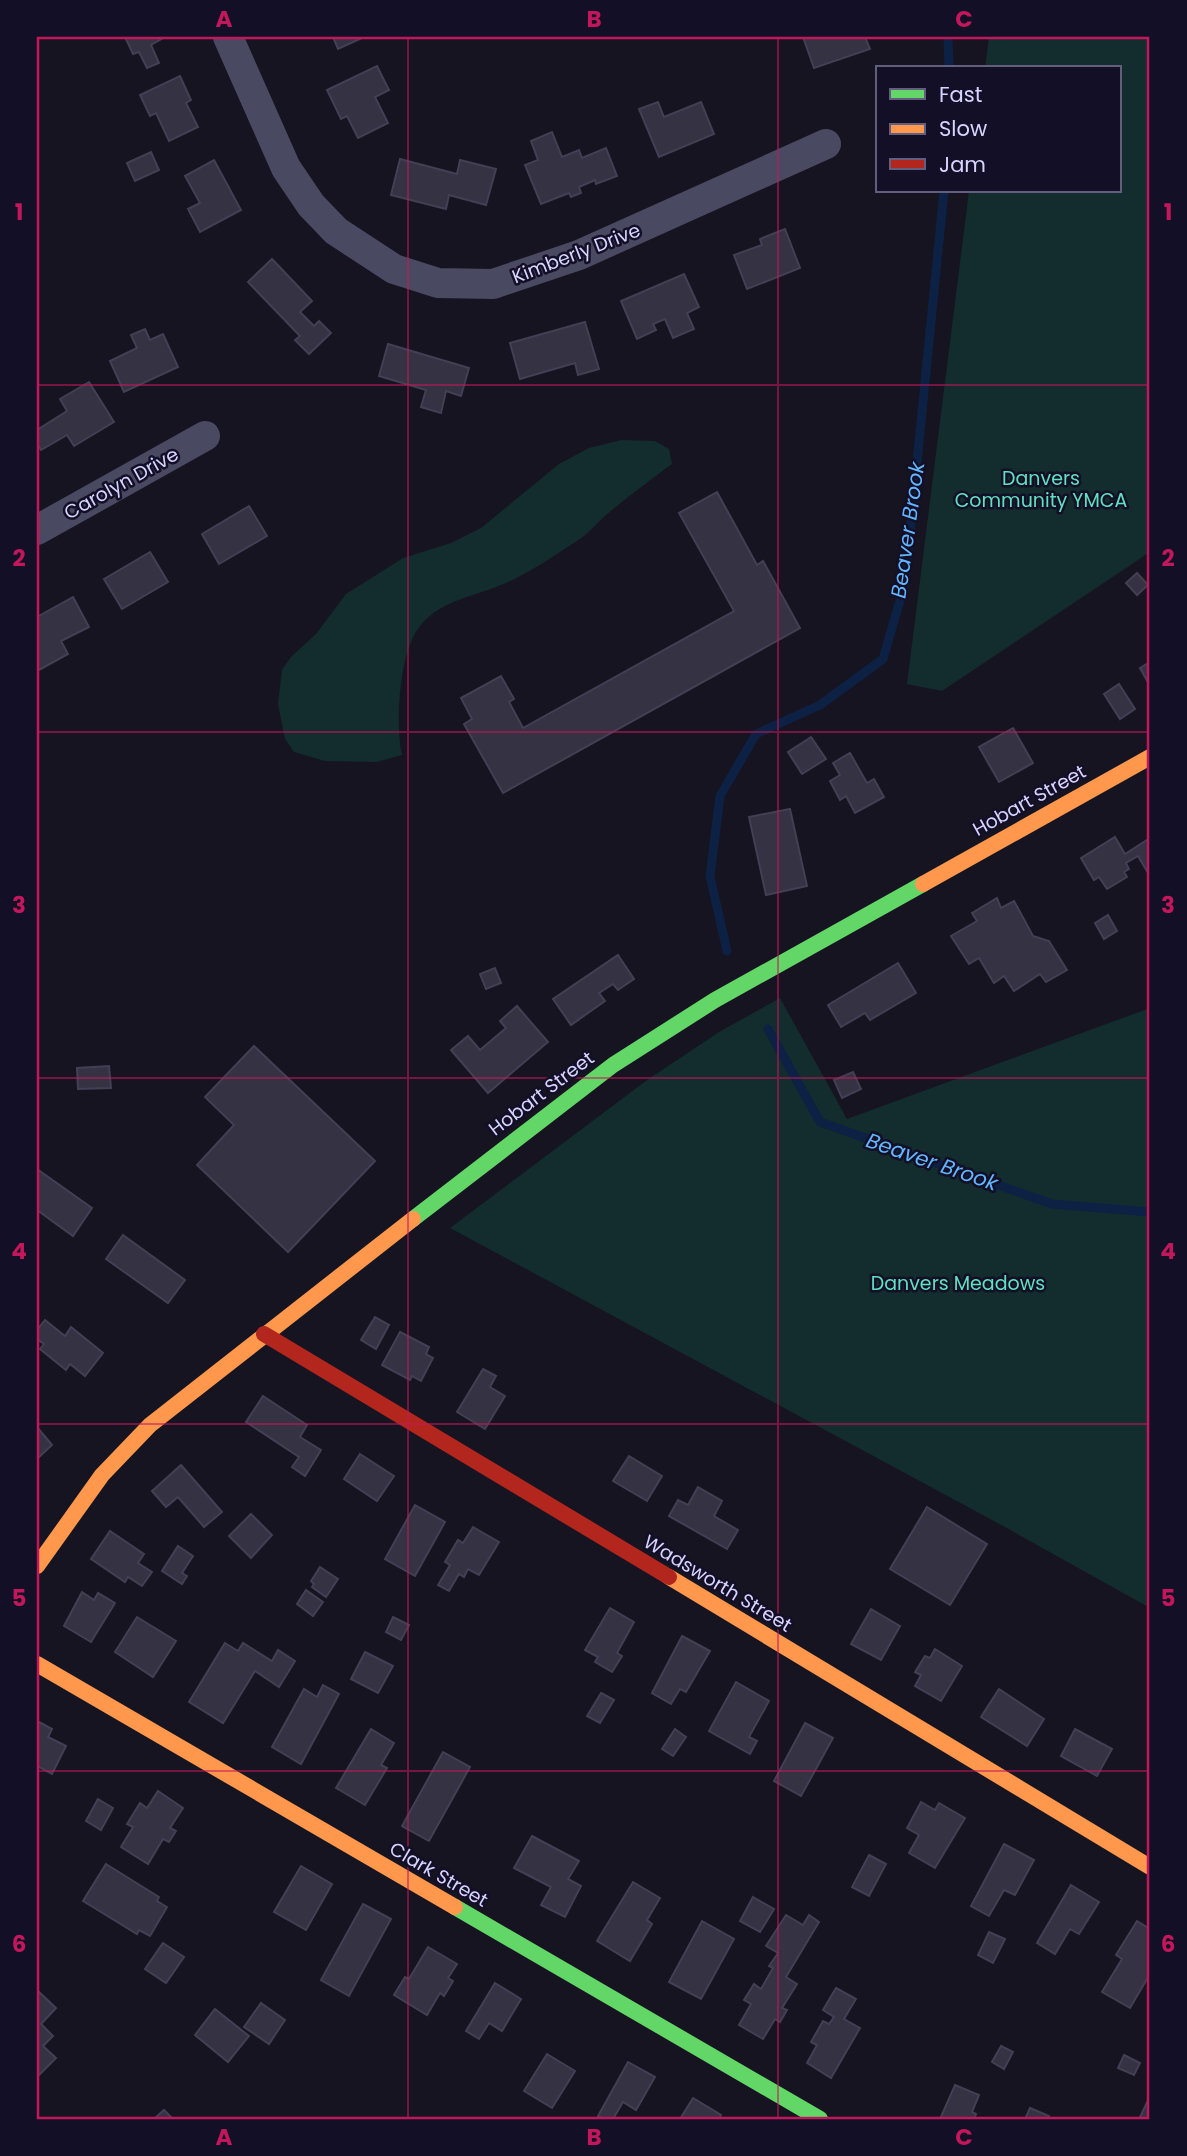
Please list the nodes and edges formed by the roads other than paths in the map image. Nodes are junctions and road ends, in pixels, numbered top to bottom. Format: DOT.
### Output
graph roads {
  1 [pos="228,37"];
  2 [pos="826,144"];
  3 [pos="205,436"];
  4 [pos="37,530"];
  5 [pos="1150,757"];
  6 [pos="264,1334"];
  7 [pos="37,1566"];
  8 [pos="37,1664"];
  9 [pos="1150,1867"];
  10 [pos="820,2119"];
  1 -- 2 [label="street, Kimberly Drive"];
  3 -- 4 [label="street, Carolyn Drive"];
  5 -- 6 [label="street, Hobart Street"];
  6 -- 7 [label="street, Hobart Street"];
  6 -- 9 [label="street, Wadsworth Street"];
  8 -- 10 [label="street, Clark Street"];
}
